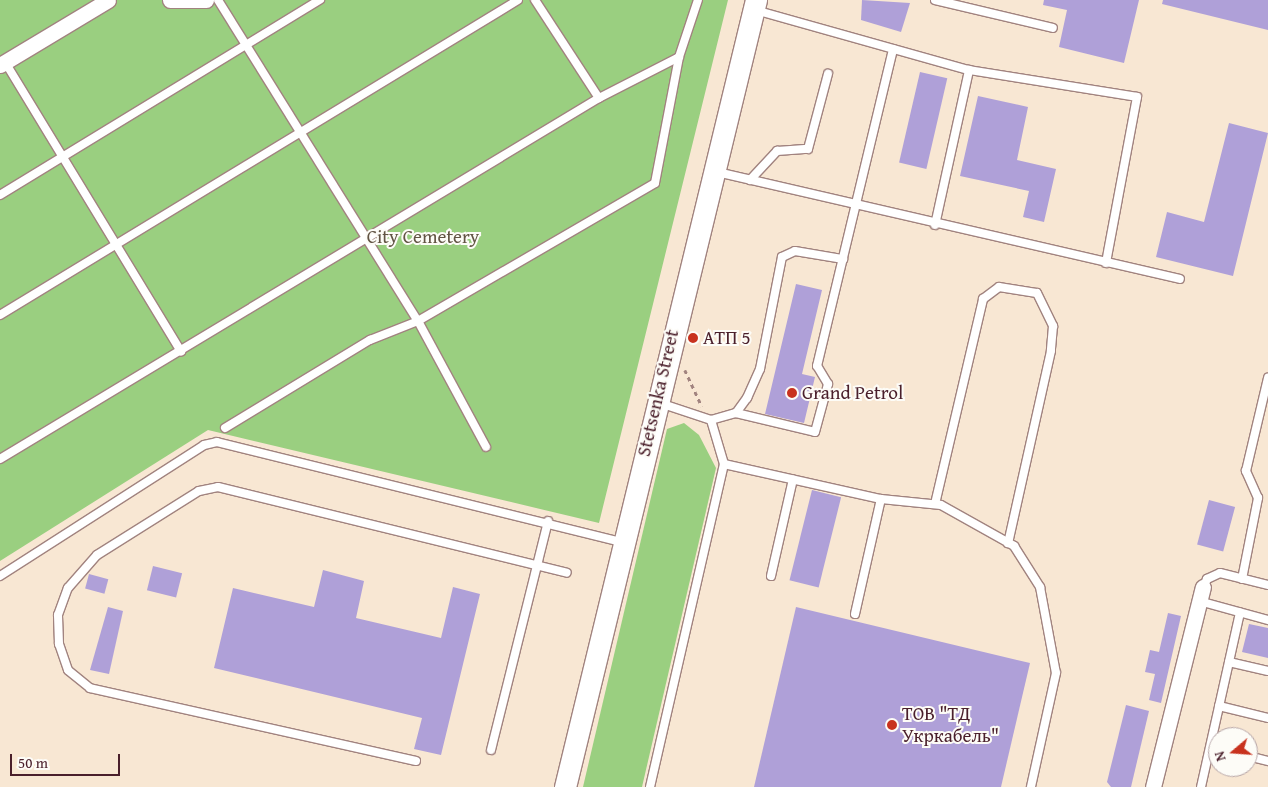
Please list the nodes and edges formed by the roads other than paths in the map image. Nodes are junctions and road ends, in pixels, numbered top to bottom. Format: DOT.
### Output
graph roads {
  1 [pos="108,0"];
  2 [pos="170,0"];
  3 [pos="206,0"];
  4 [pos="218,0"];
  5 [pos="320,0"];
  6 [pos="518,0"];
  7 [pos="535,0"];
  8 [pos="698,0"];
  9 [pos="936,0"];
  10 [pos="755,5"];
  11 [pos="1053,28"];
  12 [pos="246,44"];
  13 [pos="893,49"];
  14 [pos="679,56"];
  15 [pos="3,64"];
  16 [pos="969,70"];
  17 [pos="828,74"];
  18 [pos="599,98"];
  19 [pos="300,131"];
  20 [pos="63,156"];
  21 [pos="712,171"];
  22 [pos="750,180"];
  23 [pos="0,195"];
  24 [pos="857,207"];
  25 [pos="935,225"];
  26 [pos="364,238"];
  27 [pos="116,245"];
  28 [pos="843,259"];
  29 [pos="1106,263"];
  30 [pos="1180,279"];
  31 [pos="0,315"];
  32 [pos="418,321"];
  33 [pos="181,352"];
  34 [pos="1268,378"];
  35 [pos="656,402"];
  36 [pos="736,413"];
  37 [pos="711,420"];
  38 [pos="225,428"];
  39 [pos="486,447"];
  40 [pos="0,459"];
  41 [pos="724,464"];
  42 [pos="793,479"];
  43 [pos="881,499"];
  44 [pos="935,504"];
  45 [pos="548,521"];
  46 [pos="624,543"];
  47 [pos="1008,543"];
  48 [pos="536,564"];
  49 [pos="568,573"];
  50 [pos="0,576"];
  51 [pos="771,576"];
  52 [pos="1242,579"];
  53 [pos="1268,584"];
  54 [pos="1201,594"];
  55 [pos="1240,612"];
  56 [pos="855,614"];
  57 [pos="1268,620"];
  58 [pos="1229,662"];
  59 [pos="1268,671"];
  60 [pos="1219,706"];
  61 [pos="1268,718"];
  62 [pos="1217,727"];
  63 [pos="491,750"];
  64 [pos="416,761"];
  65 [pos="1208,767"];
  66 [pos="565,787"];
  67 [pos="650,787"];
  68 [pos="1031,787"];
  69 [pos="1153,787"];
  70 [pos="1201,787"];
  1 -- 15 [label="street"];
  2 -- 3 [label="street"];
  4 -- 12 [label="lane"];
  5 -- 12 [label="lane"];
  6 -- 19 [label="lane"];
  7 -- 18 [label="lane"];
  8 -- 14 [label="lane"];
  9 -- 11 [label="lane"];
  10 -- 13 [label="lane"];
  10 -- 21 [label="main road, Stetsenka Street"];
  12 -- 19 [label="lane"];
  12 -- 20 [label="lane"];
  13 -- 16 [label="lane"];
  13 -- 24 [label="lane"];
  14 -- 18 [label="lane"];
  14 -- 32 [label="lane"];
  15 -- 20 [label="lane"];
  16 -- 25 [label="lane"];
  16 -- 29 [label="lane"];
  17 -- 22 [label="lane"];
  18 -- 26 [label="lane"];
  19 -- 26 [label="lane"];
  19 -- 27 [label="lane"];
  20 -- 23 [label="lane"];
  20 -- 27 [label="lane"];
  21 -- 22 [label="lane"];
  21 -- 35 [label="main road, Stetsenka Street"];
  22 -- 24 [label="lane"];
  24 -- 25 [label="lane"];
  24 -- 28 [label="lane"];
  25 -- 29 [label="lane"];
  26 -- 32 [label="lane"];
  26 -- 33 [label="lane"];
  27 -- 31 [label="lane"];
  27 -- 33 [label="lane"];
  28 -- 36 [label="lane"];
  28 -- 36 [label="lane"];
  29 -- 30 [label="lane"];
  32 -- 38 [label="lane"];
  32 -- 39 [label="lane"];
  33 -- 40 [label="lane"];
  34 -- 52 [label="lane"];
  35 -- 37 [label="lane"];
  35 -- 46 [label="main road, Stetsenka Street"];
  36 -- 37 [label="lane"];
  37 -- 41 [label="lane"];
  41 -- 42 [label="lane"];
  41 -- 67 [label="lane"];
  42 -- 43 [label="lane"];
  42 -- 51 [label="lane"];
  43 -- 44 [label="lane"];
  43 -- 56 [label="lane"];
  44 -- 47 [label="lane"];
  44 -- 47 [label="lane"];
  45 -- 46 [label="lane"];
  45 -- 48 [label="lane"];
  45 -- 50 [label="lane"];
  46 -- 66 [label="main road, Stetsenka Street"];
  47 -- 68 [label="lane"];
  48 -- 49 [label="lane"];
  48 -- 63 [label="lane"];
  48 -- 64 [label="lane"];
  52 -- 53 [label="lane"];
  52 -- 54 [label="lane"];
  54 -- 55 [label="lane"];
  54 -- 69 [label="street"];
  55 -- 57 [label="lane"];
  55 -- 58 [label="lane"];
  58 -- 59 [label="lane"];
  58 -- 60 [label="lane"];
  60 -- 61 [label="lane"];
  60 -- 62 [label="lane"];
  65 -- 70 [label="lane"];
}
